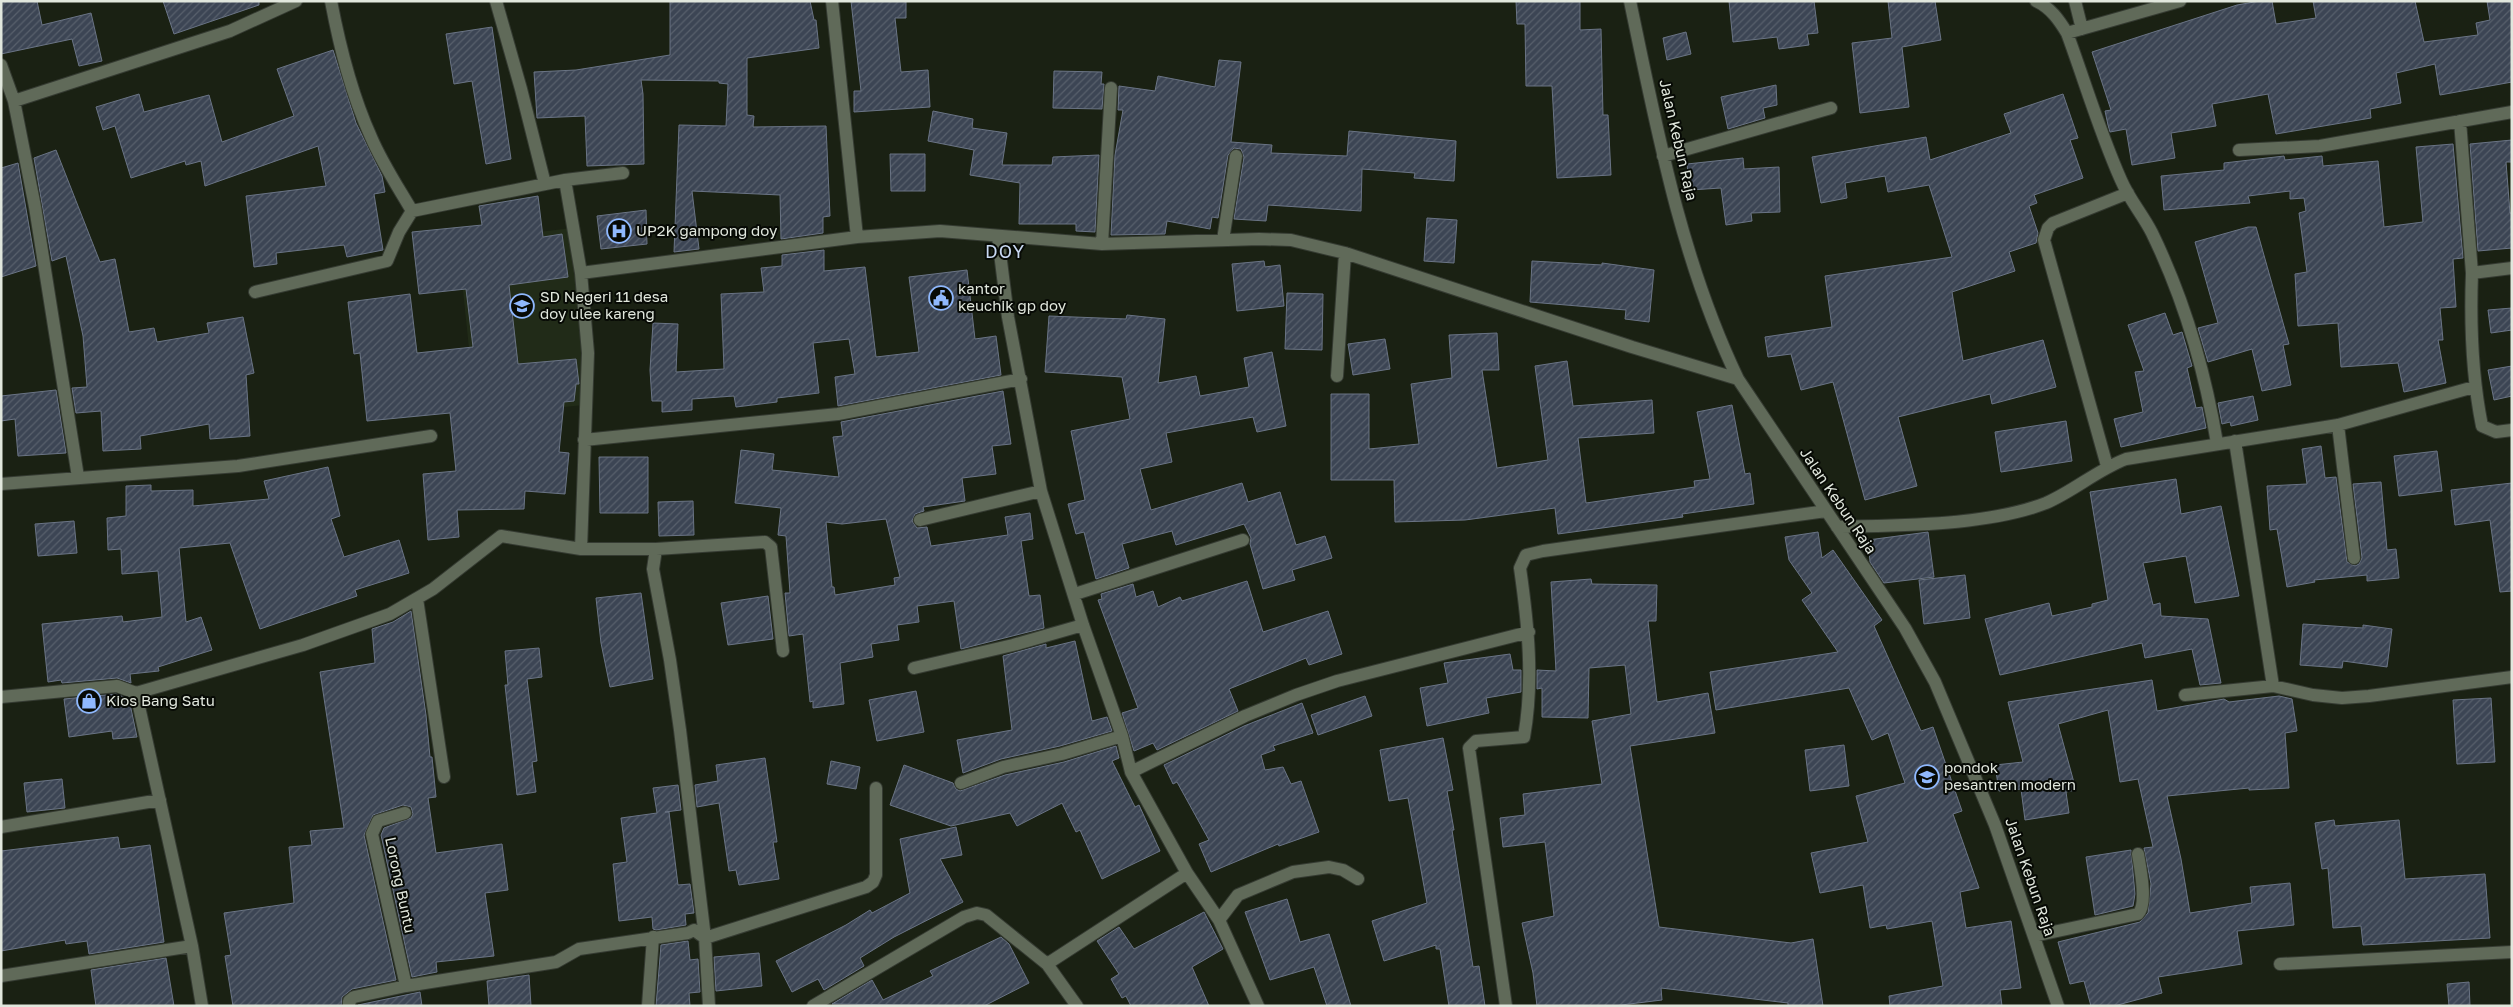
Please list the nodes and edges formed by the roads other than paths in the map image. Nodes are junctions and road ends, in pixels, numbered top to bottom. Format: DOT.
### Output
graph roads {
  1 [pos="296,1"];
  2 [pos="331,1"];
  3 [pos="496,1"];
  4 [pos="832,1"];
  5 [pos="1630,1"];
  6 [pos="2036,1"];
  7 [pos="2075,1"];
  8 [pos="2180,1"];
  9 [pos="2082,29"];
  10 [pos="2068,33"];
  11 [pos="2,68"];
  12 [pos="1111,88"];
  13 [pos="14,101"];
  14 [pos="1831,108"];
  15 [pos="2512,112"];
  16 [pos="2460,121"];
  17 [pos="2239,150"];
  18 [pos="1236,156"];
  19 [pos="1664,156"];
  20 [pos="623,173"];
  21 [pos="565,180"];
  22 [pos="545,184"];
  23 [pos="2128,193"];
  24 [pos="412,211"];
  25 [pos="858,237"];
  26 [pos="998,237"];
  27 [pos="1223,240"];
  28 [pos="1102,244"];
  29 [pos="1345,253"];
  30 [pos="2512,268"];
  31 [pos="581,273"];
  32 [pos="2472,273"];
  33 [pos="255,292"];
  34 [pos="1338,376"];
  35 [pos="1021,379"];
  36 [pos="1738,379"];
  37 [pos="2474,387"];
  38 [pos="2338,425"];
  39 [pos="2512,430"];
  40 [pos="431,436"];
  41 [pos="584,440"];
  42 [pos="2235,441"];
  43 [pos="2217,443"];
  44 [pos="2107,466"];
  45 [pos="78,477"];
  46 [pos="1,484"];
  47 [pos="1041,491"];
  48 [pos="1826,510"];
  49 [pos="920,520"];
  50 [pos="1837,528"];
  51 [pos="1243,540"];
  52 [pos="581,549"];
  53 [pos="656,549"];
  54 [pos="2354,558"];
  55 [pos="1075,594"];
  56 [pos="417,599"];
  57 [pos="1083,625"];
  58 [pos="1529,632"];
  59 [pos="783,651"];
  60 [pos="914,668"];
  61 [pos="2512,678"];
  62 [pos="2272,686"];
  63 [pos="136,693"];
  64 [pos="2185,695"];
  65 [pos="1,697"];
  66 [pos="1122,736"];
  67 [pos="1131,772"];
  68 [pos="444,778"];
  69 [pos="961,783"];
  70 [pos="876,788"];
  71 [pos="160,800"];
  72 [pos="405,813"];
  73 [pos="1,827"];
  74 [pos="2138,854"];
  75 [pos="1187,873"];
  76 [pos="1358,879"];
  77 [pos="1219,920"];
  78 [pos="2034,936"];
  79 [pos="653,937"];
  80 [pos="705,938"];
  81 [pos="192,946"];
  82 [pos="2512,952"];
  83 [pos="1046,964"];
  84 [pos="2280,964"];
  85 [pos="1,976"];
  86 [pos="406,986"];
  87 [pos="202,1006"];
  88 [pos="349,1006"];
  89 [pos="648,1006"];
  90 [pos="709,1006"];
  91 [pos="813,1006"];
  92 [pos="1077,1006"];
  93 [pos="1258,1006"];
  94 [pos="1506,1006"];
  95 [pos="2058,1006"];
  1 -- 13 [label="street"];
  2 -- 24 [label="street"];
  3 -- 22 [label="street"];
  4 -- 25 [label="street"];
  5 -- 19 [label="street, Jalan Kebun Raja"];
  6 -- 10 [label="street"];
  7 -- 9 [label="street"];
  8 -- 9 [label="street"];
  9 -- 10 [label="street"];
  10 -- 23 [label="street"];
  11 -- 13 [label="street"];
  12 -- 28 [label="street"];
  13 -- 45 [label="street"];
  14 -- 19 [label="street"];
  15 -- 16 [label="street"];
  16 -- 17 [label="street"];
  16 -- 32 [label="street"];
  18 -- 27 [label="street"];
  19 -- 36 [label="street, Jalan Kebun Raja"];
  20 -- 21 [label="street"];
  21 -- 22 [label="street"];
  21 -- 31 [label="street"];
  22 -- 24 [label="street"];
  23 -- 43 [label="street"];
  23 -- 44 [label="street"];
  24 -- 33 [label="street"];
  25 -- 26 [label="street"];
  25 -- 31 [label="street"];
  26 -- 28 [label="street"];
  26 -- 35 [label="street"];
  27 -- 28 [label="street"];
  27 -- 29 [label="street"];
  29 -- 34 [label="street"];
  29 -- 36 [label="street"];
  30 -- 32 [label="street"];
  31 -- 41 [label="street"];
  32 -- 37 [label="street"];
  35 -- 41 [label="street"];
  35 -- 47 [label="street"];
  36 -- 48 [label="street, Jalan Kebun Raja"];
  37 -- 38 [label="street"];
  37 -- 39 [label="street"];
  38 -- 42 [label="street"];
  38 -- 54 [label="street"];
  40 -- 45 [label="street"];
  41 -- 52 [label="street"];
  42 -- 43 [label="street"];
  42 -- 62 [label="street"];
  43 -- 44 [label="street"];
  44 -- 50 [label="street"];
  45 -- 46 [label="street"];
  47 -- 49 [label="street"];
  47 -- 55 [label="street"];
  48 -- 50 [label="street, Jalan Kebun Raja"];
  48 -- 58 [label="street"];
  50 -- 78 [label="street, Jalan Kebun Raja"];
  51 -- 55 [label="street"];
  52 -- 53 [label="street"];
  52 -- 56 [label="street"];
  53 -- 59 [label="street"];
  53 -- 80 [label="street"];
  55 -- 57 [label="street"];
  56 -- 63 [label="street"];
  56 -- 68 [label="street"];
  57 -- 60 [label="street"];
  57 -- 66 [label="street"];
  58 -- 67 [label="street"];
  58 -- 94 [label="street"];
  61 -- 62 [label="street"];
  62 -- 64 [label="street"];
  63 -- 65 [label="street"];
  63 -- 71 [label="street"];
  66 -- 67 [label="street"];
  66 -- 69 [label="street"];
  67 -- 75 [label="street"];
  70 -- 80 [label="street"];
  71 -- 73 [label="street"];
  71 -- 81 [label="street"];
  72 -- 86 [label="street, Lorong Buntu"];
  74 -- 78 [label="street"];
  75 -- 77 [label="street"];
  75 -- 83 [label="street"];
  76 -- 77 [label="street"];
  77 -- 93 [label="street"];
  78 -- 95 [label="street, Jalan Kebun Raja"];
  79 -- 80 [label="street"];
  79 -- 86 [label="street"];
  79 -- 89 [label="street"];
  80 -- 90 [label="street"];
  81 -- 85 [label="street"];
  81 -- 87 [label="street"];
  82 -- 84 [label="street"];
  83 -- 91 [label="street"];
  83 -- 92 [label="street"];
  86 -- 88 [label="street"];
}
